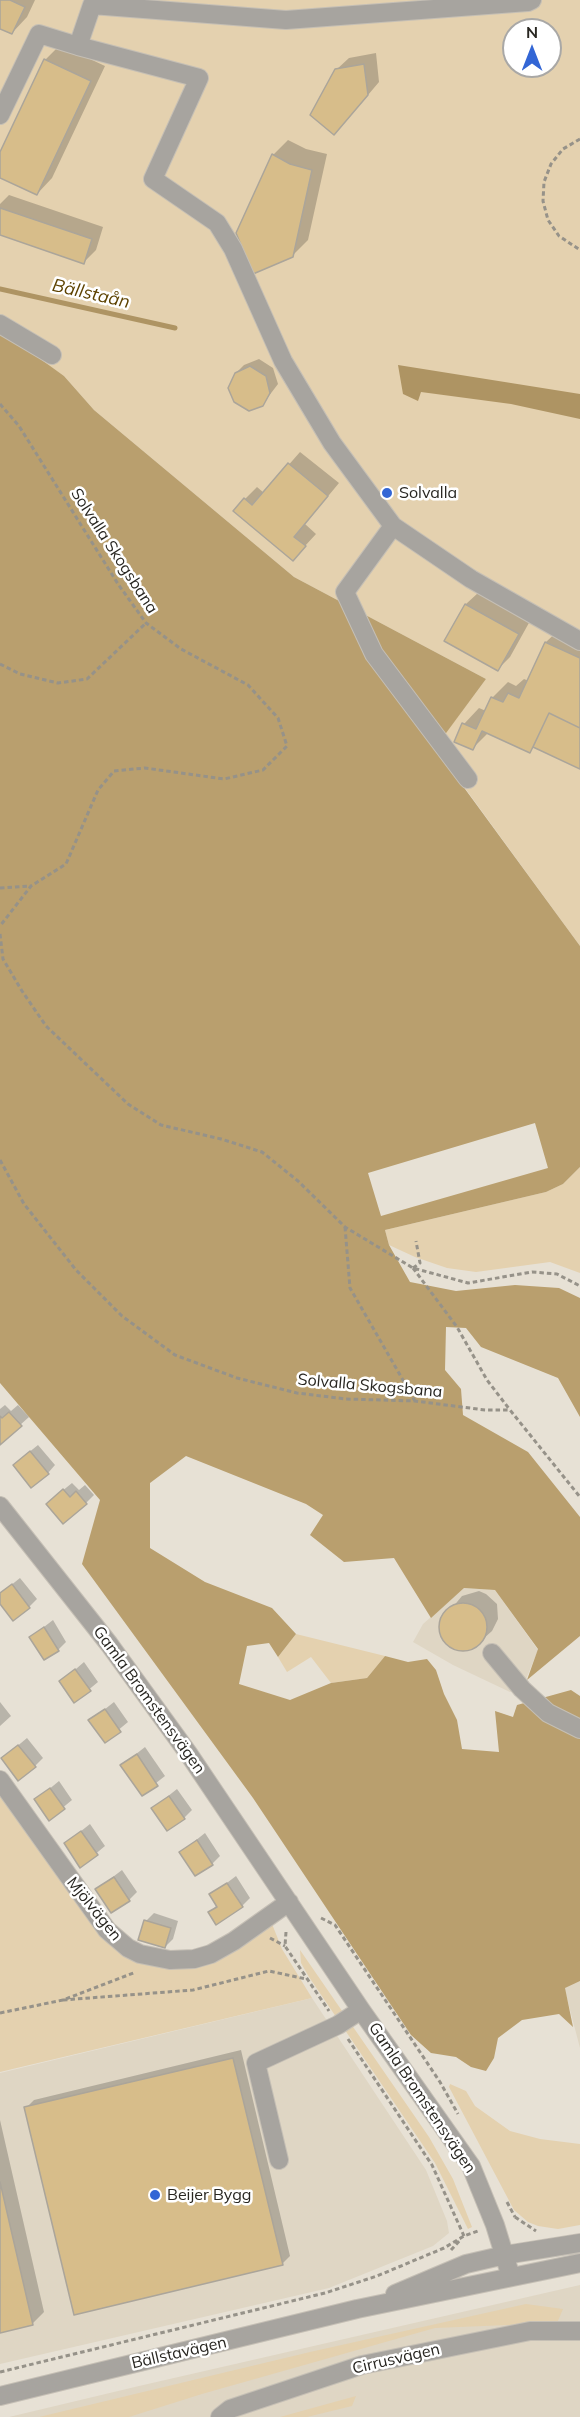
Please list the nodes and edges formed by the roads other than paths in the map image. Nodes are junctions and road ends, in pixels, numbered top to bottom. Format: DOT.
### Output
graph roads {
  1 [pos="532,0"];
  2 [pos="88,3"];
  3 [pos="78,46"];
  4 [pos="0,115"];
  5 [pos="0,324"];
  6 [pos="52,355"];
  7 [pos="393,526"];
  8 [pos="580,640"];
  9 [pos="468,779"];
  10 [pos="0,1506"];
  11 [pos="492,1653"];
  12 [pos="580,1729"];
  13 [pos="0,1780"];
  14 [pos="289,1902"];
  15 [pos="361,2010"];
  16 [pos="279,2160"];
  17 [pos="580,2243"];
  18 [pos="505,2254"];
  19 [pos="580,2263"];
  20 [pos="511,2277"];
  21 [pos="357,2309"];
  22 [pos="580,2331"];
  23 [pos="0,2396"];
  24 [pos="220,2417"];
  1 -- 2 [label="street"];
  2 -- 3 [label="street"];
  3 -- 4 [label="street"];
  3 -- 7 [label="street"];
  5 -- 6 [label="street"];
  7 -- 8 [label="street"];
  7 -- 9 [label="street"];
  10 -- 14 [label="street, Gamla Bromstensvägen"];
  11 -- 12 [label="street"];
  13 -- 14 [label="street, Mjölvägen"];
  14 -- 15 [label="street, Gamla Bromstensvägen"];
  15 -- 16 [label="street"];
  15 -- 18 [label="street, Gamla Bromstensvägen"];
  17 -- 18 [label="street, Bällstavägen"];
  18 -- 20 [label="street, Gamla Bromstensvägen"];
  18 -- 21 [label="street, Bällstavägen"];
  19 -- 20 [label="street, Bällstavägen"];
  20 -- 21 [label="street, Bällstavägen"];
  21 -- 23 [label="street, Bällstavägen"];
  22 -- 24 [label="street, Cirrusvägen"];
}
